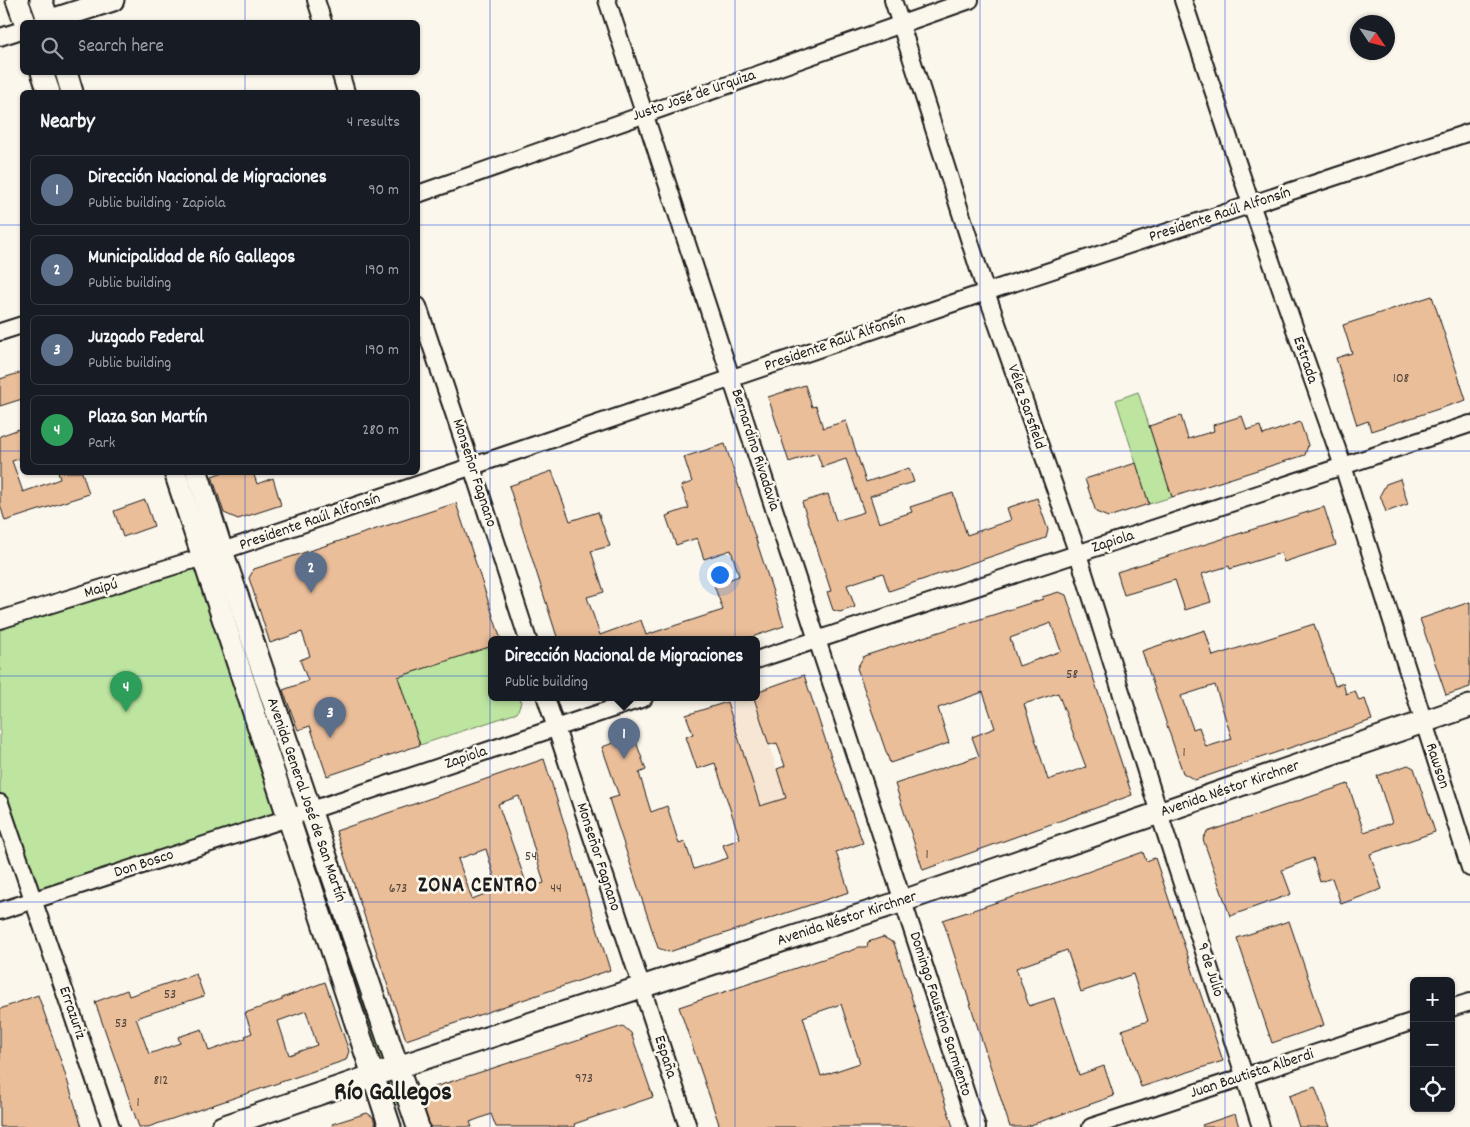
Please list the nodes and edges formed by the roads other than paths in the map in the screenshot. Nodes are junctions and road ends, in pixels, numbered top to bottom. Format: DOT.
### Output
graph roads {
  1 [pos="17,0"];
  2 [pos="41,0"];
  3 [pos="113,0"];
  4 [pos="316,0"];
  5 [pos="607,0"];
  6 [pos="893,0"];
  7 [pos="970,0"];
  8 [pos="1183,0"];
  9 [pos="24,20"];
  10 [pos="46,20"];
  11 [pos="53,20"];
  12 [pos="322,20"];
  13 [pos="900,23"];
  14 [pos="20,31"];
  15 [pos="0,38"];
  16 [pos="43,75"];
  17 [pos="67,75"];
  18 [pos="341,75"];
  19 [pos="47,90"];
  20 [pos="71,90"];
  21 [pos="345,90"];
  22 [pos="644,114"];
  23 [pos="1470,132"];
  24 [pos="420,193"];
  25 [pos="1251,204"];
  26 [pos="986,292"];
  27 [pos="420,312"];
  28 [pos="20,326"];
  29 [pos="0,332"];
  30 [pos="731,378"];
  31 [pos="1470,424"];
  32 [pos="1342,466"];
  33 [pos="472,467"];
  34 [pos="176,475"];
  35 [pos="198,475"];
  36 [pos="212,554"];
  37 [pos="1078,554"];
  38 [pos="0,620"];
  39 [pos="527,636"];
  40 [pos="817,639"];
  41 [pos="760,659"];
  42 [pos="547,701"];
  43 [pos="635,701"];
  44 [pos="1470,706"];
  45 [pos="1423,721"];
  46 [pos="555,728"];
  47 [pos="0,803"];
  48 [pos="309,811"];
  49 [pos="1159,814"];
  50 [pos="288,818"];
  51 [pos="1470,868"];
  52 [pos="33,899"];
  53 [pos="902,901"];
  54 [pos="0,910"];
  55 [pos="642,988"];
  56 [pos="1470,1002"];
  57 [pos="1455,1007"];
  58 [pos="1411,1022"];
  59 [pos="398,1067"];
  60 [pos="374,1075"];
  61 [pos="1244,1077"];
  62 [pos="111,1127"];
  63 [pos="222,1127"];
  64 [pos="390,1127"];
  65 [pos="418,1127"];
  66 [pos="688,1127"];
  67 [pos="977,1127"];
  68 [pos="1091,1127"];
  69 [pos="1261,1127"];
  1 -- 9 [label="main road"];
  2 -- 10 [label="main road"];
  3 -- 11 [label="main road"];
  4 -- 12 [label="street"];
  5 -- 22 [label="street, Bernardino Rivadavia"];
  6 -- 13 [label="street, Vélez Sarsfield"];
  7 -- 13 [label="street, Justo José de Urquiza"];
  8 -- 25 [label="street, Estrada"];
  13 -- 22 [label="street, Justo José de Urquiza"];
  13 -- 26 [label="street, Vélez Sarsfield"];
  14 -- 15 [label="street"];
  16 -- 19 [label="main road"];
  17 -- 20 [label="main road"];
  18 -- 21 [label="street"];
  22 -- 24 [label="street, Justo José de Urquiza"];
  22 -- 30 [label="street, Bernardino Rivadavia"];
  23 -- 25 [label="street, Presidente Raúl Alfonsín"];
  25 -- 26 [label="street, Presidente Raúl Alfonsín"];
  25 -- 32 [label="street, Estrada"];
  26 -- 30 [label="street, Presidente Raúl Alfonsín"];
  26 -- 37 [label="street, Vélez Sarsfield"];
  27 -- 33 [label="street, Monseñor Fagnano"];
  28 -- 29 [label="street"];
  30 -- 33 [label="street, Presidente Raúl Alfonsín"];
  30 -- 40 [label="street, Bernardino Rivadavia"];
  31 -- 32 [label="street, Zapiola"];
  32 -- 37 [label="street, Zapiola"];
  32 -- 45 [label="street, Estrada"];
  33 -- 36 [label="street, Presidente Raúl Alfonsín"];
  33 -- 39 [label="street, Monseñor Fagnano"];
  34 -- 36 [label="main road, Avenida General José de San Martín"];
  35 -- 36 [label="main road, Avenida General José de San Martín"];
  36 -- 38 [label="street, Maipú"];
  36 -- 48 [label="main road, Avenida General José de San Martín"];
  36 -- 50 [label="main road, Avenida General José de San Martín"];
  37 -- 40 [label="street, Zapiola"];
  37 -- 49 [label="street, Vélez Sarsfield"];
  40 -- 41 [label="street, Zapiola"];
  40 -- 53 [label="street, Bernardino Rivadavia"];
  42 -- 46 [label="street, Monseñor Fagnano"];
  43 -- 46 [label="street, Zapiola"];
  44 -- 45 [label="main road, Avenida Néstor Kirchner"];
  45 -- 49 [label="main road, Avenida Néstor Kirchner"];
  45 -- 51 [label="street, Rawson"];
  46 -- 48 [label="street, Zapiola"];
  46 -- 55 [label="street, Monseñor Fagnano"];
  47 -- 52 [label="street, Errazuriz"];
  48 -- 50 [label="street, Zapiola"];
  48 -- 59 [label="main road, Avenida General José de San Martín"];
  49 -- 53 [label="main road, Avenida Néstor Kirchner"];
  49 -- 61 [label="street, 9 de Julio"];
  50 -- 52 [label="street, Don Bosco"];
  50 -- 60 [label="main road, Avenida General José de San Martín"];
  52 -- 54 [label="street, Don Bosco"];
  52 -- 62 [label="street, Errazuriz"];
  53 -- 55 [label="main road, Avenida Néstor Kirchner"];
  53 -- 67 [label="street, Domingo Faustino Sarmiento"];
  55 -- 59 [label="main road, Avenida Néstor Kirchner"];
  55 -- 66 [label="street, España"];
  56 -- 57 [label="street"];
  58 -- 61 [label="street, Juan Bautista Alberdi"];
  59 -- 60 [label="main road, Avenida Néstor Kirchner"];
  59 -- 65 [label="main road, Avenida General José de San Martín"];
  60 -- 63 [label="main road, Avenida Néstor Kirchner"];
  60 -- 64 [label="main road, Avenida General José de San Martín"];
  61 -- 68 [label="street, Juan Bautista Alberdi"];
  61 -- 69 [label="street, 9 de Julio"];
}
